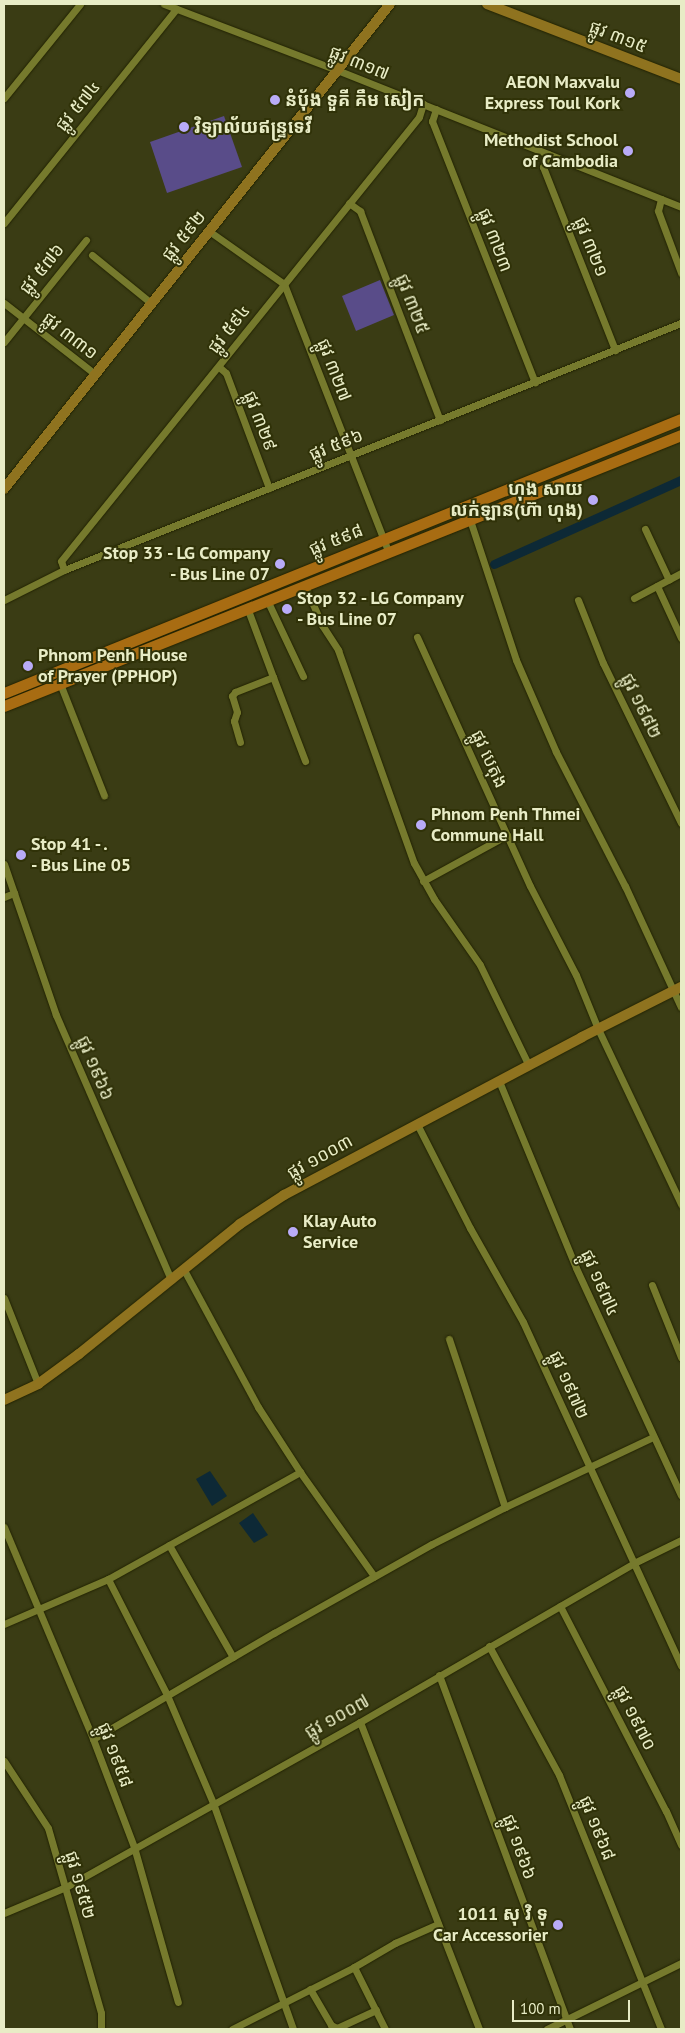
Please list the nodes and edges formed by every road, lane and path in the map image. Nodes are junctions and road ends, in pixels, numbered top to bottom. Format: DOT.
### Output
graph roads {
  1 [pos="80,4"];
  2 [pos="164,4"];
  3 [pos="390,4"];
  4 [pos="486,4"];
  5 [pos="176,9"];
  6 [pos="338,70"];
  7 [pos="681,79"];
  8 [pos="4,98"];
  9 [pos="423,104"];
  10 [pos="436,109"];
  11 [pos="548,154"];
  12 [pos="662,199"];
  13 [pos="349,203"];
  14 [pos="681,207"];
  15 [pos="4,223"];
  16 [pos="209,231"];
  17 [pos="86,240"];
  18 [pos="92,255"];
  19 [pos="681,273"];
  20 [pos="284,284"];
  21 [pos="4,303"];
  22 [pos="151,303"];
  23 [pos="22,318"];
  24 [pos="681,324"];
  25 [pos="4,342"];
  26 [pos="616,350"];
  27 [pos="219,366"];
  28 [pos="95,374"];
  29 [pos="535,382"];
  30 [pos="440,420"];
  31 [pos="678,420"];
  32 [pos="681,436"];
  33 [pos="351,456"];
  34 [pos="269,488"];
  35 [pos="4,489"];
  36 [pos="470,520"];
  37 [pos="645,530"];
  38 [pos="384,540"];
  39 [pos="389,553"];
  40 [pos="64,570"];
  41 [pos="681,573"];
  42 [pos="669,580"];
  43 [pos="305,586"];
  44 [pos="656,586"];
  45 [pos="634,598"];
  46 [pos="4,600"];
  47 [pos="578,600"];
  48 [pos="268,602"];
  49 [pos="248,610"];
  50 [pos="417,637"];
  51 [pos="681,638"];
  52 [pos="303,676"];
  53 [pos="58,677"];
  54 [pos="273,677"];
  55 [pos="4,693"];
  56 [pos="4,706"];
  57 [pos="240,742"];
  58 [pos="305,761"];
  59 [pos="104,795"];
  60 [pos="681,823"];
  61 [pos="507,835"];
  62 [pos="4,864"];
  63 [pos="423,880"];
  64 [pos="14,893"];
  65 [pos="4,897"];
  66 [pos="677,989"];
  67 [pos="681,1007"];
  68 [pos="598,1029"];
  69 [pos="529,1066"];
  70 [pos="500,1081"];
  71 [pos="417,1124"];
  72 [pos="681,1204"];
  73 [pos="184,1270"];
  74 [pos="171,1280"];
  75 [pos="652,1285"];
  76 [pos="4,1298"];
  77 [pos="449,1339"];
  78 [pos="681,1357"];
  79 [pos="38,1384"];
  80 [pos="4,1400"];
  81 [pos="653,1437"];
  82 [pos="590,1468"];
  83 [pos="300,1472"];
  84 [pos="681,1495"];
  85 [pos="505,1507"];
  86 [pos="4,1527"];
  87 [pos="681,1540"];
  88 [pos="169,1545"];
  89 [pos="634,1563"];
  90 [pos="374,1576"];
  91 [pos="108,1579"];
  92 [pos="560,1606"];
  93 [pos="38,1611"];
  94 [pos="4,1624"];
  95 [pos="489,1646"];
  96 [pos="233,1656"];
  97 [pos="681,1665"];
  98 [pos="439,1675"];
  99 [pos="167,1695"];
  100 [pos="360,1722"];
  101 [pos="93,1740"];
  102 [pos="4,1761"];
  103 [pos="213,1803"];
  104 [pos="681,1845"];
  105 [pos="134,1847"];
  106 [pos="66,1887"];
  107 [pos="4,1913"];
  108 [pos="438,1924"];
  109 [pos="681,1963"];
  110 [pos="354,1967"];
  111 [pos="643,1982"];
  112 [pos="310,1989"];
  113 [pos="178,2002"];
  114 [pos="283,2003"];
  115 [pos="376,2010"];
  116 [pos="566,2020"];
  117 [pos="101,2029"];
  118 [pos="232,2029"];
  119 [pos="293,2029"];
  120 [pos="385,2029"];
  121 [pos="479,2029"];
  122 [pos="547,2029"];
  123 [pos="570,2029"];
  124 [pos="661,2029"];
  1 -- 8 [label="street"];
  2 -- 5 [label="street, ផ្លូវ ៣១៧"];
  3 -- 6 [label="street, ផ្លូវ ៥៩២"];
  4 -- 7 [label="street, ផ្លូវ ៣១៥"];
  5 -- 6 [label="street, ផ្លូវ ៣១៧"];
  5 -- 15 [label="street, ផ្លូវ ៥៧៤"];
  6 -- 9 [label="street, ផ្លូវ ៣១៧"];
  6 -- 16 [label="street, ផ្លូវ ៥៩២"];
  9 -- 10 [label="street, ផ្លូវ ៣១៧"];
  9 -- 13 [label="street, ផ្លូវ ៥៩៤"];
  10 -- 11 [label="street, ផ្លូវ ៣១៧"];
  10 -- 29 [label="street, ផ្លូវ ៣២៣"];
  11 -- 12 [label="street, ផ្លូវ ៣១៧"];
  11 -- 26 [label="street, ផ្លូវ ៣២១"];
  12 -- 14 [label="street, ផ្លូវ ៣១៧"];
  12 -- 19 [label="street"];
  13 -- 20 [label="street, ផ្លូវ ៥៩៤"];
  13 -- 30 [label="street, ផ្លូវ ៣២៥"];
  16 -- 20 [label="street"];
  16 -- 22 [label="street, ផ្លូវ ៥៩២"];
  17 -- 23 [label="street, ផ្លូវ ៥៧៦"];
  18 -- 22 [label="street"];
  20 -- 27 [label="street, ផ្លូវ ៥៩៤"];
  20 -- 33 [label="street, ផ្លូវ ៣២៧"];
  21 -- 23 [label="street, ផ្លូវ ៣៣១"];
  22 -- 28 [label="street, ផ្លូវ ៥៩២"];
  23 -- 25 [label="street, ផ្លូវ ៥៧៦"];
  23 -- 28 [label="street, ផ្លូវ ៣៣១"];
  24 -- 26 [label="street, ផ្លូវ ៥៩៦"];
  26 -- 29 [label="street, ផ្លូវ ៥៩៦"];
  27 -- 34 [label="street, ផ្លូវ ៣២៩"];
  27 -- 40 [label="street, ផ្លូវ ៥៩៤"];
  28 -- 35 [label="street, ផ្លូវ ៥៩២"];
  29 -- 30 [label="street, ផ្លូវ ៥៩៦"];
  30 -- 33 [label="street, ផ្លូវ ៥៩៦"];
  31 -- 32 [label="street"];
  31 -- 38 [label="main road, ផ្លូវ ៥៩៨"];
  32 -- 36 [label="main road, ផ្លូវ ៥៩៨"];
  33 -- 34 [label="street, ផ្លូវ ៥៩៦"];
  33 -- 38 [label="street, ផ្លូវ ៣២៧"];
  34 -- 40 [label="street, ផ្លូវ ៥៩៦"];
  36 -- 39 [label="main road, ផ្លូវ ៥៩៨"];
  36 -- 66 [label="street"];
  37 -- 42 [label="street"];
  38 -- 39 [label="street, ផ្លូវ ៣២៧"];
  38 -- 53 [label="main road, ផ្លូវ ៥៩៨"];
  39 -- 43 [label="main road, ផ្លូវ ៥៩៨"];
  40 -- 46 [label="street, ផ្លូវ ៥៩៦"];
  41 -- 42 [label="street"];
  42 -- 44 [label="street"];
  43 -- 48 [label="main road, ផ្លូវ ៥៩៨"];
  43 -- 63 [label="street"];
  44 -- 45 [label="street"];
  44 -- 51 [label="street"];
  47 -- 60 [label="street, ផ្លូវ ១៩៨២"];
  48 -- 49 [label="main road, ផ្លូវ ៥៩៨"];
  48 -- 52 [label="street"];
  49 -- 53 [label="main road, ផ្លូវ ៥៩៨"];
  49 -- 54 [label="street"];
  50 -- 61 [label="street, ផ្លូវ បេតុង"];
  53 -- 55 [label="main road, ផ្លូវ ៥៩៨"];
  53 -- 56 [label="main road, ផ្លូវ ៥៩៨"];
  53 -- 59 [label="street"];
  54 -- 57 [label="street"];
  54 -- 58 [label="street"];
  61 -- 63 [label="street"];
  61 -- 68 [label="street, ផ្លូវ បេតុង"];
  62 -- 64 [label="street, ផ្លូវ ១៩៦៦"];
  63 -- 69 [label="street"];
  64 -- 65 [label="street"];
  64 -- 74 [label="street, ផ្លូវ ១៩៦៦"];
  66 -- 67 [label="street"];
  66 -- 68 [label="street, ផ្លូវ ១០០៣"];
  68 -- 69 [label="street, ផ្លូវ ១០០៣"];
  68 -- 72 [label="street, ផ្លូវ បេតុង"];
  69 -- 70 [label="street, ផ្លូវ ១០០៣"];
  70 -- 71 [label="street, ផ្លូវ ១០០៣"];
  70 -- 81 [label="street, ផ្លូវ ១៩៧៤"];
  71 -- 73 [label="street, ផ្លូវ ១០០៣"];
  71 -- 82 [label="street, ផ្លូវ ១៩៧២"];
  73 -- 74 [label="street, ផ្លូវ ១០០៣"];
  73 -- 83 [label="street"];
  74 -- 79 [label="street, ផ្លូវ ១០០៣"];
  75 -- 78 [label="street"];
  76 -- 79 [label="street"];
  77 -- 85 [label="street"];
  79 -- 80 [label="street, ផ្លូវ ១០០៣"];
  81 -- 82 [label="street"];
  81 -- 84 [label="street, ផ្លូវ ១៩៧៤"];
  82 -- 85 [label="street"];
  82 -- 89 [label="street, ផ្លូវ ១៩៧២"];
  83 -- 88 [label="street"];
  83 -- 90 [label="street"];
  85 -- 90 [label="street"];
  86 -- 93 [label="street, ផ្លូវ ១៩៥៨"];
  87 -- 89 [label="street, ផ្លូវ ១០០៧"];
  88 -- 91 [label="street"];
  88 -- 96 [label="street"];
  89 -- 92 [label="street, ផ្លូវ ១០០៧"];
  89 -- 97 [label="street, ផ្លូវ ១៩៧២"];
  90 -- 96 [label="street"];
  91 -- 93 [label="street"];
  91 -- 99 [label="street"];
  92 -- 95 [label="street, ផ្លូវ ១០០៧"];
  92 -- 104 [label="street, ផ្លូវ ១៩៧០"];
  93 -- 94 [label="street"];
  93 -- 101 [label="street, ផ្លូវ ១៩៥៨"];
  95 -- 98 [label="street, ផ្លូវ ១០០៧"];
  95 -- 111 [label="street, ផ្លូវ ១៩៦៨"];
  96 -- 99 [label="street"];
  98 -- 100 [label="street, ផ្លូវ ១០០៧"];
  98 -- 116 [label="street, ផ្លូវ ១៩៦៦"];
  99 -- 101 [label="street"];
  99 -- 103 [label="street"];
  100 -- 103 [label="street, ផ្លូវ ១០០៧"];
  100 -- 108 [label="street"];
  101 -- 105 [label="street, ផ្លូវ ១៩៥៨"];
  102 -- 106 [label="street, ផ្លូវ ១៩៥២"];
  103 -- 105 [label="street, ផ្លូវ ១០០៧"];
  103 -- 114 [label="street"];
  105 -- 106 [label="street, ផ្លូវ ១០០៧"];
  105 -- 113 [label="street, ផ្លូវ ១៩៥៨"];
  106 -- 107 [label="street, ផ្លូវ ១០០៧"];
  106 -- 117 [label="street, ផ្លូវ ១៩៥២"];
  108 -- 110 [label="street"];
  108 -- 121 [label="street"];
  109 -- 111 [label="street"];
  110 -- 112 [label="street"];
  110 -- 115 [label="street"];
  111 -- 116 [label="street"];
  111 -- 124 [label="street, ផ្លូវ ១៩៦៨"];
  112 -- 114 [label="street"];
  112 -- 115 [label="street"];
  114 -- 118 [label="street"];
  114 -- 119 [label="street"];
  115 -- 120 [label="street"];
  116 -- 122 [label="street"];
  116 -- 123 [label="street, ផ្លូវ ១៩៦៦"];
}
